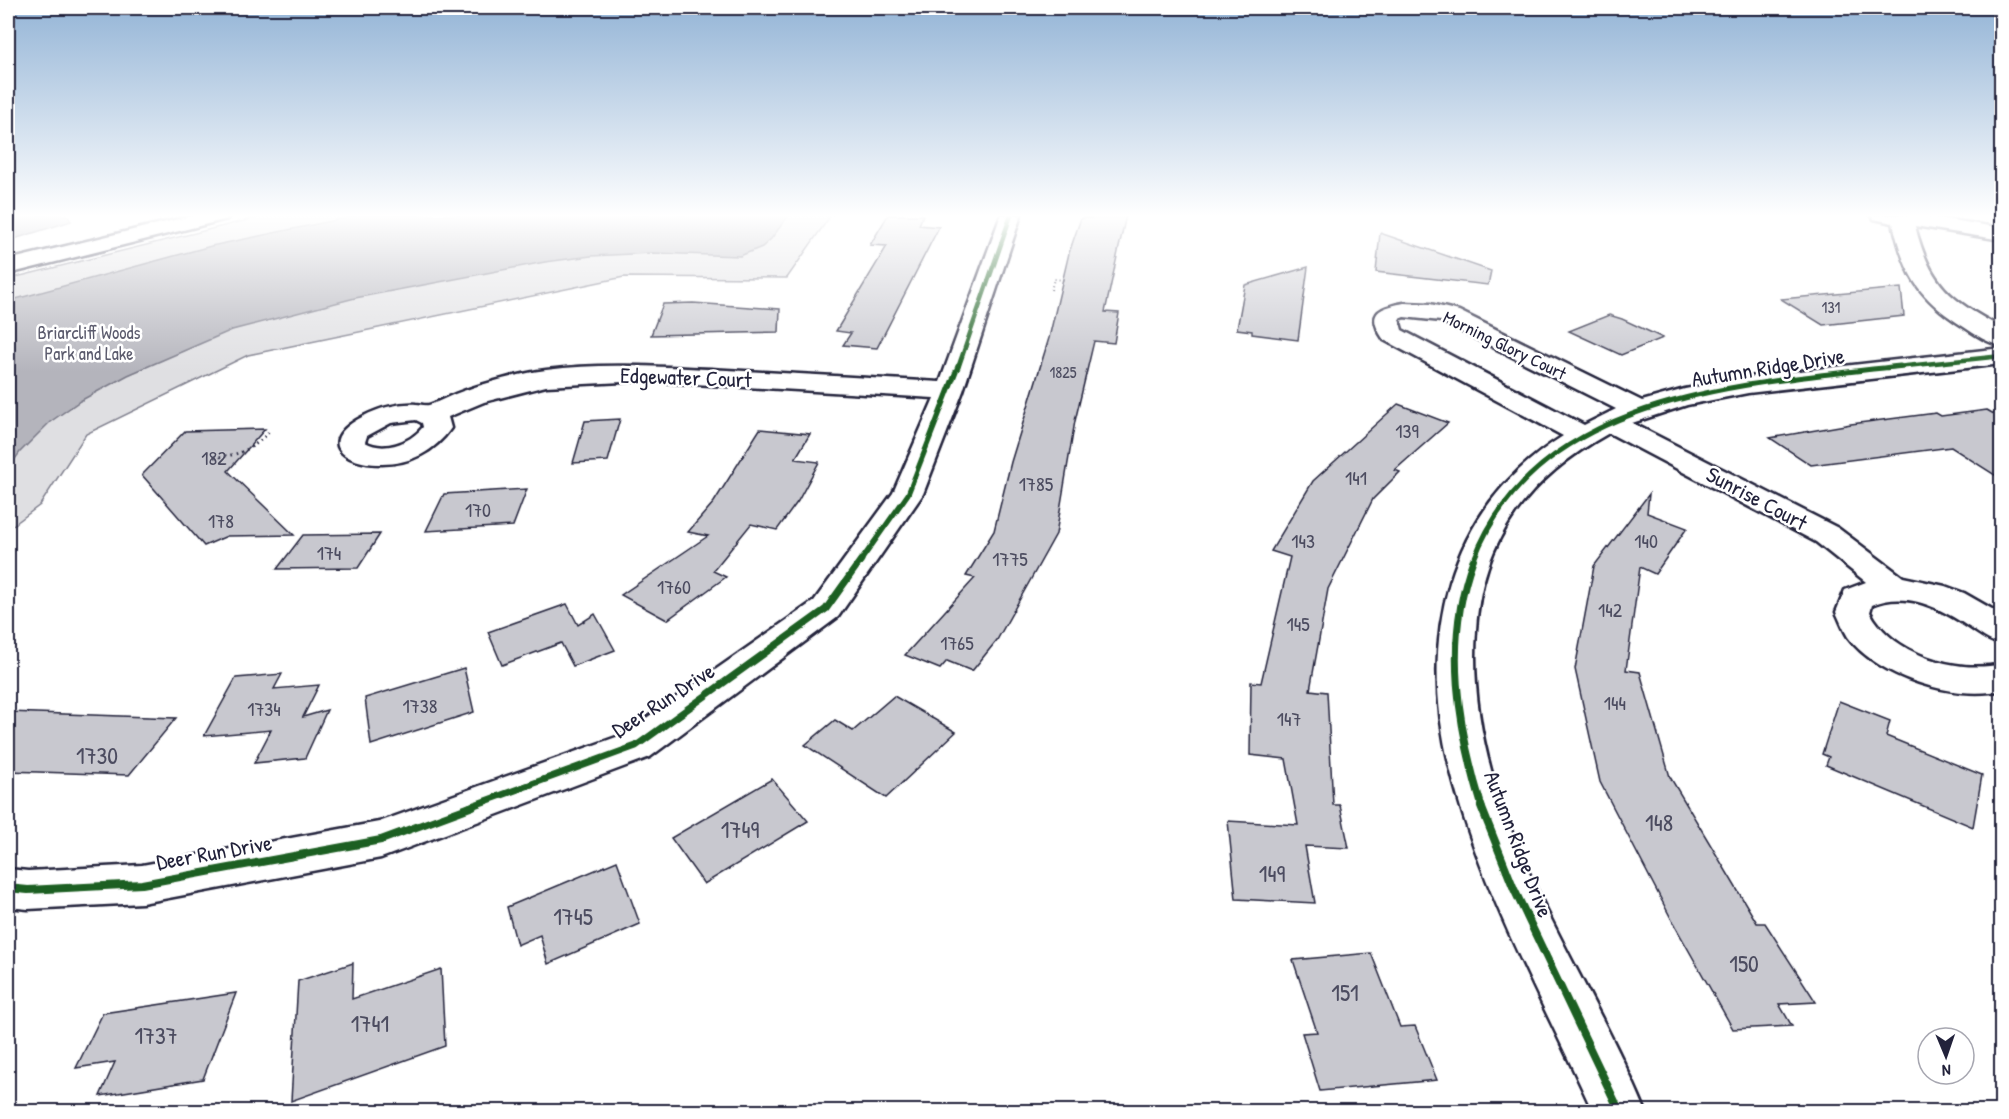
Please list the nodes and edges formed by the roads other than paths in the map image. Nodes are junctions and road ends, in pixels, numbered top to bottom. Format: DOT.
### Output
graph roads {
  1 [pos="993,267"];
  2 [pos="1918,267"];
  3 [pos="2001,339"];
  4 [pos="2001,356"];
  5 [pos="950,391"];
  6 [pos="429,415"];
  7 [pos="1611,423"];
  8 [pos="1895,588"];
  9 [pos="2001,633"];
  10 [pos="2001,677"];
  11 [pos="8,888"];
  12 [pos="1620,1112"];
  1 -- 5 [label="street, Deer Run Drive"];
  2 -- 3 [label="street"];
  4 -- 7 [label="street, Autumn Ridge Drive"];
  5 -- 6 [label="street, Edgewater Court"];
  5 -- 11 [label="street, Deer Run Drive"];
  7 -- 7 [label="street, Morning Glory Court"];
  7 -- 8 [label="street, Sunrise Court"];
  7 -- 12 [label="street, Autumn Ridge Drive"];
  8 -- 9 [label="street, Sunrise Court"];
  8 -- 10 [label="street, Sunrise Court"];
}
